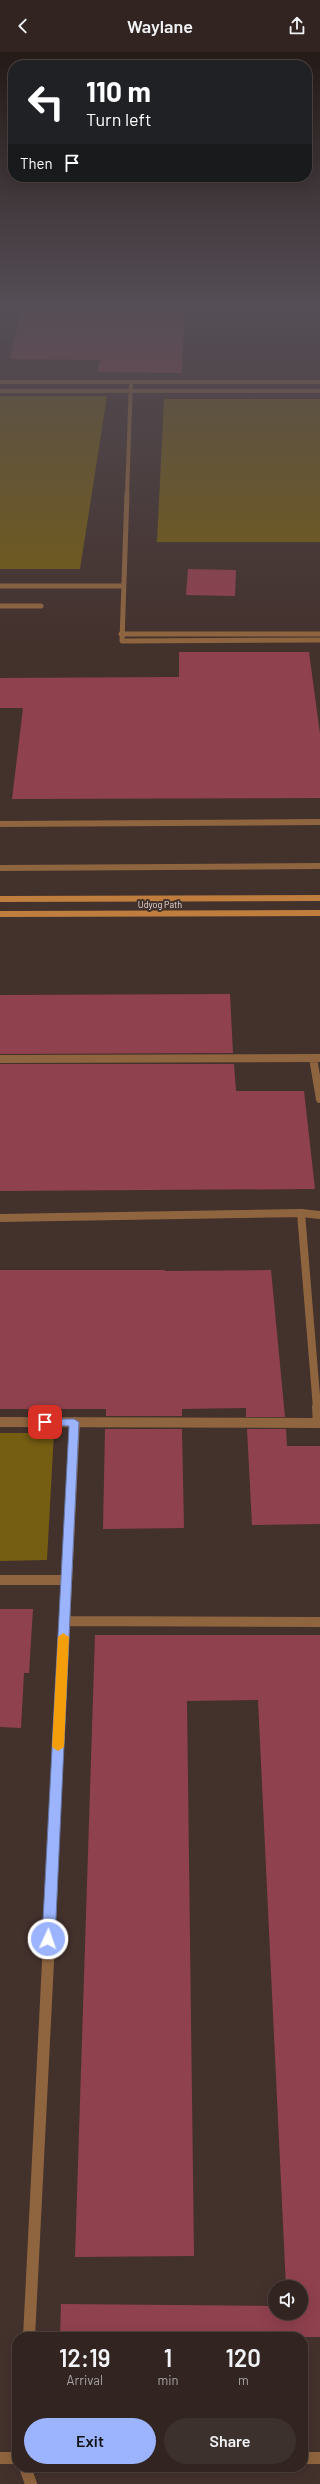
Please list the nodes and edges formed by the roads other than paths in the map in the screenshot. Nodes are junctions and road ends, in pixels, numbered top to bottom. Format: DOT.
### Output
graph roads {
  1 [pos="129,418"];
  2 [pos="0,586"];
  3 [pos="123,586"];
  4 [pos="0,606"];
  5 [pos="41,606"];
  6 [pos="121,634"];
  7 [pos="320,634"];
  8 [pos="320,640"];
  9 [pos="320,822"];
  10 [pos="0,824"];
  11 [pos="320,866"];
  12 [pos="0,868"];
  13 [pos="320,898"];
  14 [pos="0,899"];
  15 [pos="320,912"];
  16 [pos="0,914"];
  17 [pos="317,1058"];
  18 [pos="0,1059"];
  19 [pos="320,1099"];
  20 [pos="300,1214"];
  21 [pos="320,1215"];
  22 [pos="0,1218"];
  23 [pos="0,1422"];
  24 [pos="74,1422"];
  25 [pos="319,1423"];
  26 [pos="0,1580"];
  27 [pos="66,1580"];
  28 [pos="64,1621"];
  29 [pos="320,1622"];
  30 [pos="29,2332"];
  31 [pos="0,2458"];
  32 [pos="12,2458"];
  33 [pos="308,2458"];
  34 [pos="320,2458"];
  35 [pos="27,2472"];
  36 [pos="31,2484"];
  1 -- 3 [label="street"];
  2 -- 3 [label="street"];
  3 -- 6 [label="street"];
  4 -- 5 [label="street"];
  6 -- 7 [label="street"];
  6 -- 8 [label="street"];
  9 -- 10 [label="street"];
  11 -- 12 [label="street"];
  13 -- 14 [label="main road, Udyog Path"];
  15 -- 16 [label="main road, Udyog Path"];
  17 -- 18 [label="street"];
  17 -- 19 [label="street"];
  20 -- 21 [label="street"];
  20 -- 22 [label="street"];
  20 -- 25 [label="street"];
  23 -- 24 [label="street"];
  24 -- 25 [label="street"];
  24 -- 27 [label="street"];
  26 -- 27 [label="street"];
  27 -- 28 [label="street"];
  28 -- 29 [label="street"];
  28 -- 30 [label="street"];
  31 -- 32 [label="street"];
  33 -- 34 [label="street"];
  35 -- 36 [label="street"];
}
